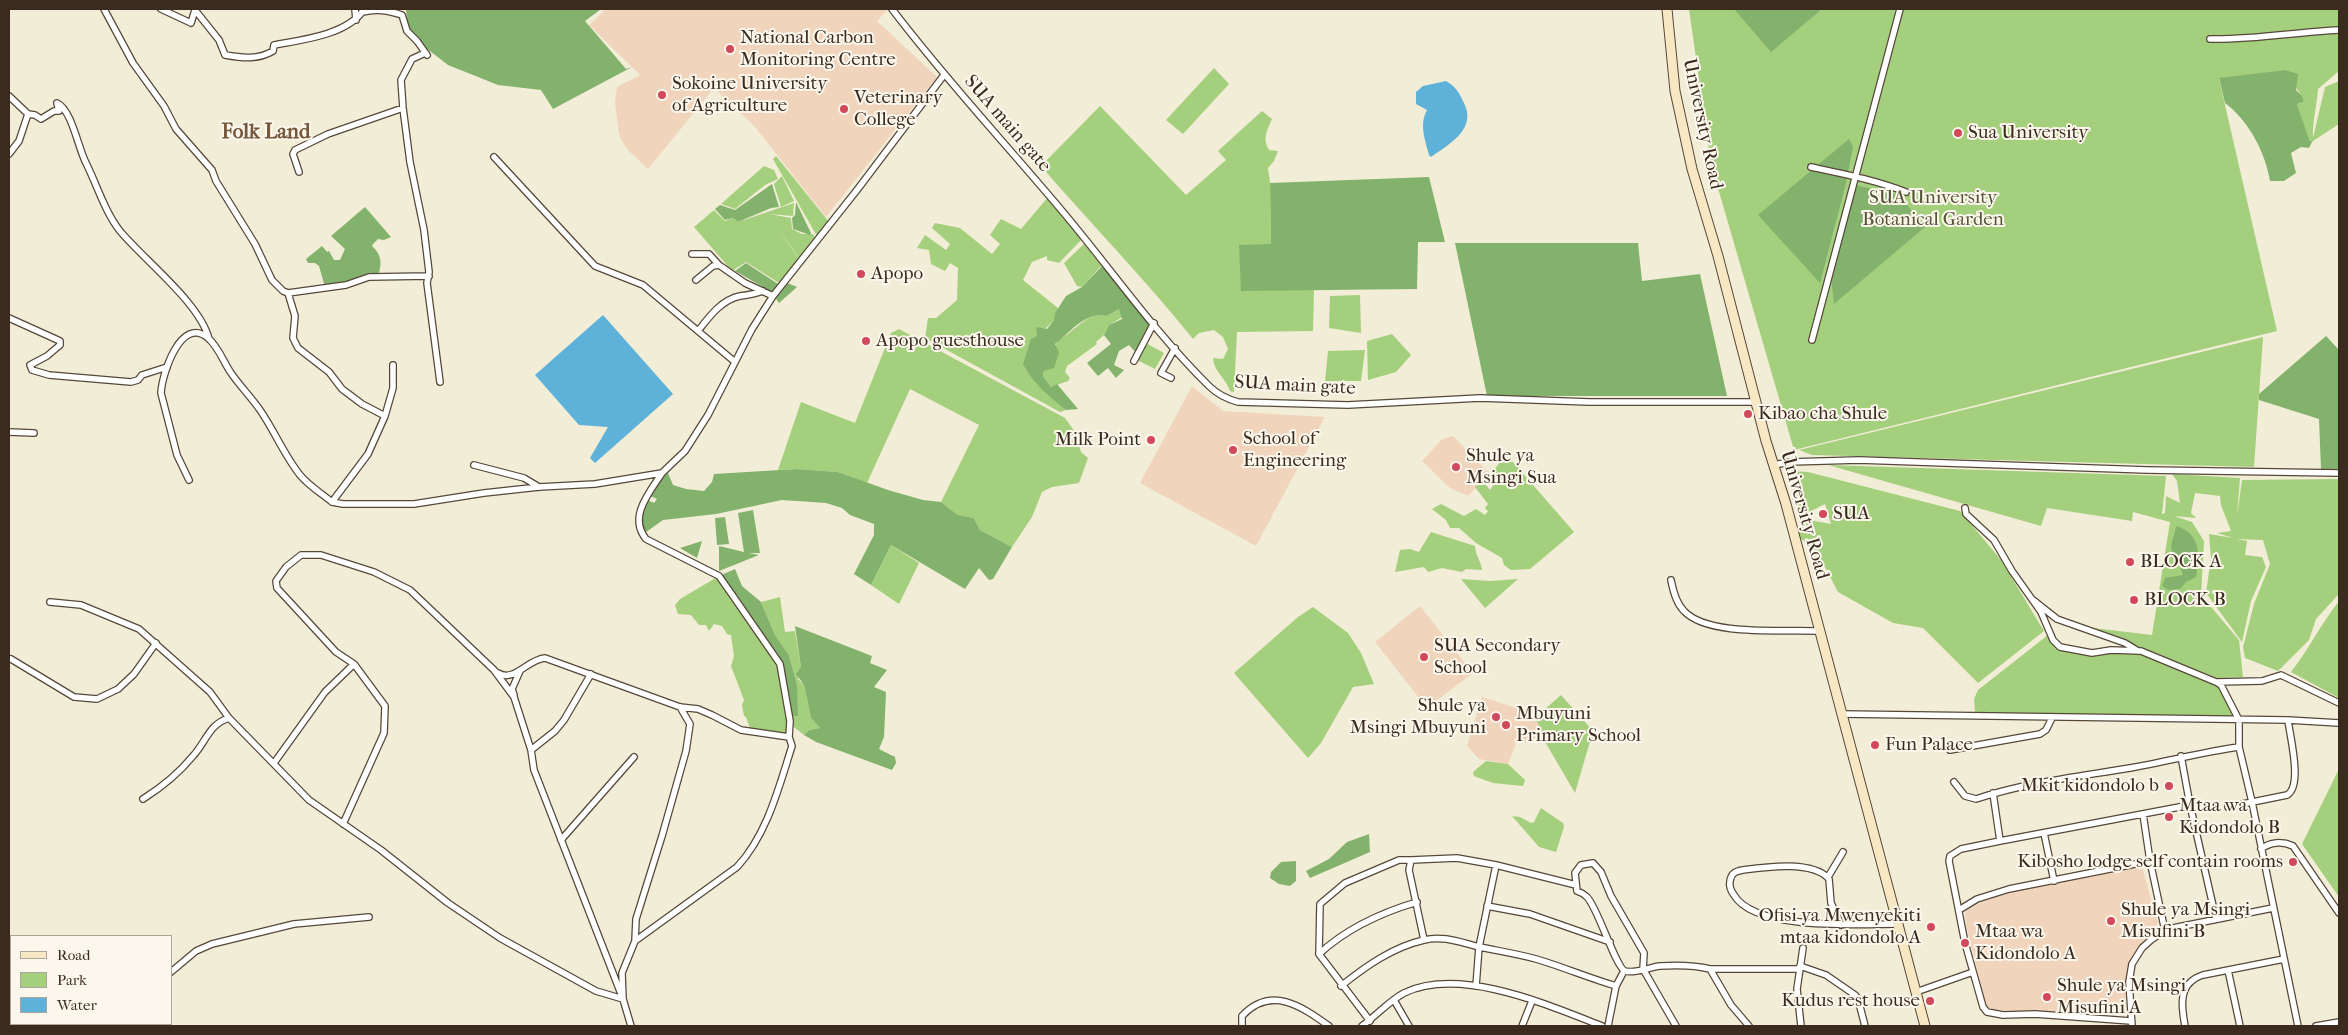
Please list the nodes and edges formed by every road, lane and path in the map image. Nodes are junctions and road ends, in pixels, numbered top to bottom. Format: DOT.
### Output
graph roads {
  1 [pos="104,9"];
  2 [pos="161,9"];
  3 [pos="355,9"];
  4 [pos="892,9"];
  5 [pos="1667,9"];
  6 [pos="1900,9"];
  7 [pos="356,20"];
  8 [pos="2339,30"];
  9 [pos="2210,39"];
  10 [pos="944,75"];
  11 [pos="9,96"];
  12 [pos="403,108"];
  13 [pos="28,114"];
  14 [pos="9,154"];
  15 [pos="494,157"];
  16 [pos="1812,167"];
  17 [pos="299,172"];
  18 [pos="1854,176"];
  19 [pos="1906,192"];
  20 [pos="692,254"];
  21 [pos="719,264"];
  22 [pos="429,276"];
  23 [pos="696,280"];
  24 [pos="763,292"];
  25 [pos="288,293"];
  26 [pos="773,296"];
  27 [pos="9,318"];
  28 [pos="1154,323"];
  29 [pos="698,331"];
  30 [pos="209,339"];
  31 [pos="1812,340"];
  32 [pos="1175,348"];
  33 [pos="1134,361"];
  34 [pos="735,362"];
  35 [pos="393,365"];
  36 [pos="167,367"];
  37 [pos="1171,378"];
  38 [pos="440,382"];
  39 [pos="1756,402"];
  40 [pos="385,416"];
  41 [pos="9,432"];
  42 [pos="34,433"];
  43 [pos="474,465"];
  44 [pos="1774,465"];
  45 [pos="2339,472"];
  46 [pos="662,473"];
  47 [pos="189,480"];
  48 [pos="539,487"];
  49 [pos="332,502"];
  50 [pos="1965,508"];
  51 [pos="1670,580"];
  52 [pos="2031,599"];
  53 [pos="50,602"];
  54 [pos="1819,631"];
  55 [pos="156,643"];
  56 [pos="2138,651"];
  57 [pos="11,659"];
  58 [pos="354,664"];
  59 [pos="494,670"];
  60 [pos="520,670"];
  61 [pos="591,674"];
  62 [pos="2216,682"];
  63 [pos="514,697"];
  64 [pos="2339,703"];
  65 [pos="680,707"];
  66 [pos="1841,714"];
  67 [pos="229,718"];
  68 [pos="2052,718"];
  69 [pos="2239,720"];
  70 [pos="2288,720"];
  71 [pos="2339,723"];
  72 [pos="789,737"];
  73 [pos="2239,747"];
  74 [pos="531,750"];
  75 [pos="1950,750"];
  76 [pos="2181,756"];
  77 [pos="634,758"];
  78 [pos="274,763"];
  79 [pos="1954,782"];
  80 [pos="1993,793"];
  81 [pos="143,799"];
  82 [pos="2252,802"];
  83 [pos="2190,805"];
  84 [pos="2228,807"];
  85 [pos="2144,814"];
  86 [pos="343,824"];
  87 [pos="2044,833"];
  88 [pos="562,840"];
  89 [pos="2000,841"];
  90 [pos="2261,849"];
  91 [pos="1843,852"];
  92 [pos="1411,860"];
  93 [pos="2150,861"];
  94 [pos="1496,865"];
  95 [pos="1828,877"];
  96 [pos="2054,881"];
  97 [pos="1576,885"];
  98 [pos="1417,902"];
  99 [pos="1487,906"];
  100 [pos="2273,908"];
  101 [pos="1960,910"];
  102 [pos="2339,913"];
  103 [pos="369,917"];
  104 [pos="2216,919"];
  105 [pos="1897,924"];
  106 [pos="1841,925"];
  107 [pos="2165,931"];
  108 [pos="1424,940"];
  109 [pos="635,942"];
  110 [pos="1610,942"];
  111 [pos="1479,947"];
  112 [pos="1803,948"];
  113 [pos="1319,954"];
  114 [pos="2284,959"];
  115 [pos="1800,968"];
  116 [pos="1643,969"];
  117 [pos="1710,969"];
  118 [pos="2228,970"];
  119 [pos="172,971"];
  120 [pos="1624,971"];
  121 [pos="1974,972"];
  122 [pos="1341,986"];
  123 [pos="1476,986"];
  124 [pos="1616,986"];
  125 [pos="1916,992"];
  126 [pos="623,999"];
  127 [pos="1394,1000"];
  128 [pos="1532,1001"];
  129 [pos="1370,1020"];
  130 [pos="2339,1022"];
  131 [pos="2131,1024"];
  132 [pos="631,1026"];
  133 [pos="1242,1026"];
  134 [pos="1329,1026"];
  135 [pos="1362,1026"];
  136 [pos="1409,1026"];
  137 [pos="1522,1026"];
  138 [pos="1602,1026"];
  139 [pos="1608,1026"];
  140 [pos="1676,1026"];
  141 [pos="1749,1026"];
  142 [pos="1801,1026"];
  143 [pos="1865,1026"];
  144 [pos="1925,1026"];
  145 [pos="2185,1026"];
  146 [pos="2240,1026"];
  147 [pos="2298,1026"];
  148 [pos="2316,1026"];
  1 -- 25 [label="street"];
  2 -- 7 [label="street"];
  3 -- 7 [label="street"];
  4 -- 10 [label="street, SUA main gate"];
  5 -- 39 [label="main road, University Road"];
  6 -- 18 [label="street"];
  7 -- 12 [label="street"];
  8 -- 9 [label="street"];
  10 -- 26 [label="street"];
  10 -- 28 [label="street, SUA main gate"];
  11 -- 13 [label="street"];
  12 -- 17 [label="street"];
  12 -- 22 [label="street"];
  13 -- 14 [label="street"];
  13 -- 30 [label="street"];
  15 -- 29 [label="street"];
  16 -- 18 [label="street"];
  18 -- 19 [label="street"];
  18 -- 31 [label="street"];
  20 -- 21 [label="street"];
  21 -- 23 [label="street"];
  21 -- 24 [label="street"];
  22 -- 25 [label="street"];
  22 -- 38 [label="street"];
  24 -- 26 [label="street"];
  24 -- 29 [label="street"];
  25 -- 40 [label="street"];
  26 -- 34 [label="street"];
  27 -- 36 [label="street"];
  28 -- 32 [label="street, SUA main gate"];
  28 -- 33 [label="street"];
  29 -- 34 [label="street"];
  30 -- 36 [label="street"];
  30 -- 49 [label="street"];
  32 -- 37 [label="street"];
  32 -- 39 [label="street, SUA main gate"];
  34 -- 46 [label="street"];
  35 -- 40 [label="street"];
  36 -- 47 [label="street"];
  39 -- 44 [label="main road, University Road"];
  40 -- 49 [label="street"];
  41 -- 42 [label="street"];
  43 -- 48 [label="street"];
  44 -- 45 [label="street"];
  44 -- 54 [label="main road, University Road"];
  46 -- 48 [label="street"];
  46 -- 72 [label="street"];
  48 -- 49 [label="street"];
  50 -- 52 [label="street"];
  51 -- 54 [label="street"];
  52 -- 56 [label="street"];
  52 -- 56 [label="street"];
  53 -- 55 [label="street"];
  54 -- 66 [label="main road, University Road"];
  55 -- 57 [label="street"];
  55 -- 67 [label="street"];
  56 -- 62 [label="street"];
  58 -- 59 [label="street"];
  58 -- 78 [label="street"];
  58 -- 86 [label="street"];
  59 -- 60 [label="street"];
  59 -- 63 [label="street"];
  60 -- 61 [label="street"];
  60 -- 63 [label="street"];
  61 -- 65 [label="street"];
  61 -- 74 [label="street"];
  62 -- 64 [label="street"];
  62 -- 69 [label="street"];
  63 -- 74 [label="street"];
  65 -- 72 [label="street"];
  65 -- 109 [label="street"];
  66 -- 68 [label="street"];
  66 -- 105 [label="main road, University Road"];
  67 -- 78 [label="street"];
  67 -- 81 [label="street"];
  68 -- 69 [label="street"];
  68 -- 75 [label="street"];
  69 -- 70 [label="street"];
  69 -- 73 [label="street"];
  70 -- 71 [label="street"];
  70 -- 82 [label="street"];
  72 -- 109 [label="street"];
  73 -- 76 [label="street"];
  73 -- 82 [label="street"];
  74 -- 88 [label="street"];
  76 -- 80 [label="street"];
  76 -- 83 [label="street"];
  77 -- 88 [label="street"];
  78 -- 86 [label="street"];
  79 -- 80 [label="street"];
  80 -- 89 [label="street"];
  82 -- 84 [label="street"];
  82 -- 90 [label="street"];
  83 -- 85 [label="street"];
  83 -- 104 [label="street"];
  85 -- 87 [label="street"];
  85 -- 93 [label="street"];
  86 -- 126 [label="street"];
  87 -- 89 [label="street"];
  87 -- 96 [label="street"];
  88 -- 126 [label="street"];
  89 -- 101 [label="street"];
  90 -- 100 [label="street"];
  90 -- 102 [label="street"];
  91 -- 95 [label="street"];
  92 -- 94 [label="street"];
  92 -- 98 [label="street"];
  92 -- 113 [label="street"];
  93 -- 96 [label="street"];
  93 -- 107 [label="street"];
  94 -- 97 [label="street"];
  94 -- 99 [label="street"];
  95 -- 106 [label="street"];
  95 -- 106 [label="street"];
  96 -- 101 [label="street"];
  97 -- 110 [label="street"];
  97 -- 116 [label="street"];
  98 -- 108 [label="street"];
  98 -- 113 [label="street"];
  99 -- 110 [label="street"];
  99 -- 111 [label="street"];
  100 -- 104 [label="street"];
  100 -- 114 [label="street"];
  101 -- 121 [label="street"];
  103 -- 119 [label="street"];
  104 -- 107 [label="street"];
  105 -- 106 [label="street"];
  105 -- 125 [label="main road, University Road"];
  107 -- 131 [label="street"];
  108 -- 111 [label="street"];
  108 -- 122 [label="street"];
  109 -- 126 [label="street"];
  110 -- 120 [label="street"];
  111 -- 123 [label="street"];
  111 -- 124 [label="street"];
  112 -- 115 [label="street"];
  113 -- 122 [label="street"];
  114 -- 118 [label="street"];
  114 -- 147 [label="street"];
  115 -- 117 [label="street"];
  115 -- 142 [label="street"];
  115 -- 143 [label="street"];
  116 -- 117 [label="street"];
  116 -- 120 [label="street"];
  116 -- 140 [label="street"];
  117 -- 141 [label="street"];
  118 -- 145 [label="street"];
  118 -- 146 [label="street"];
  120 -- 124 [label="street"];
  121 -- 125 [label="street"];
  121 -- 131 [label="street"];
  122 -- 129 [label="street"];
  123 -- 127 [label="street"];
  123 -- 128 [label="street"];
  124 -- 139 [label="street"];
  125 -- 144 [label="main road, University Road"];
  126 -- 132 [label="street"];
  127 -- 129 [label="street"];
  127 -- 136 [label="street"];
  128 -- 137 [label="street"];
  128 -- 138 [label="street"];
  129 -- 135 [label="street"];
  130 -- 148 [label="street"];
  133 -- 134 [label="street"];
}
